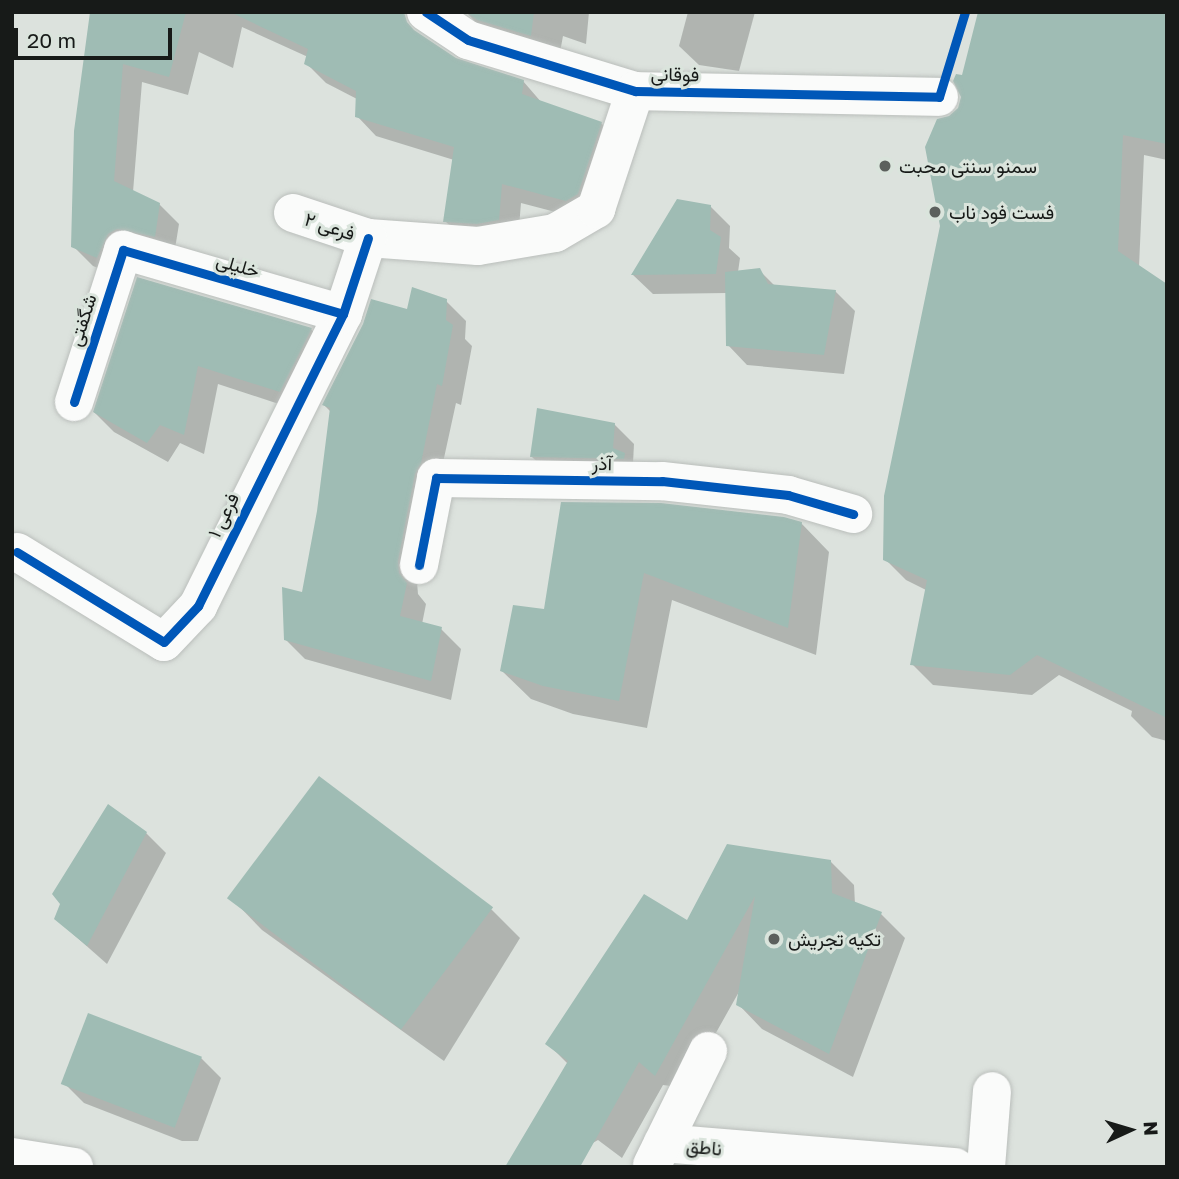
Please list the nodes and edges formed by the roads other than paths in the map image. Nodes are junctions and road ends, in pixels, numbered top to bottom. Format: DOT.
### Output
graph roads {
  1 [pos="426,12"];
  2 [pos="635,91"];
  3 [pos="939,97"];
  4 [pos="293,213"];
  5 [pos="368,238"];
  6 [pos="123,250"];
  7 [pos="343,314"];
  8 [pos="74,402"];
  9 [pos="853,514"];
  10 [pos="17,552"];
  11 [pos="419,565"];
  12 [pos="708,1051"];
  13 [pos="992,1091"];
  14 [pos="657,1155"];
  15 [pos="12,1157"];
  16 [pos="74,1167"];
  17 [pos="956,1167"];
  18 [pos="986,1167"];
  1 -- 2 [label="street, فوقانی"];
  2 -- 3 [label="street, فوقانی"];
  2 -- 5 [label="street, فرعی ۲"];
  4 -- 5 [label="street, فرعی ۲"];
  5 -- 7 [label="street, فرعی ۱"];
  6 -- 7 [label="street, خلیلی"];
  6 -- 8 [label="street, شگفتی"];
  7 -- 10 [label="street, فرعی ۱"];
  9 -- 11 [label="street, آذر"];
  12 -- 14 [label="street"];
  13 -- 18 [label="street"];
  14 -- 17 [label="street, ناطق"];
  15 -- 16 [label="street"];
}
